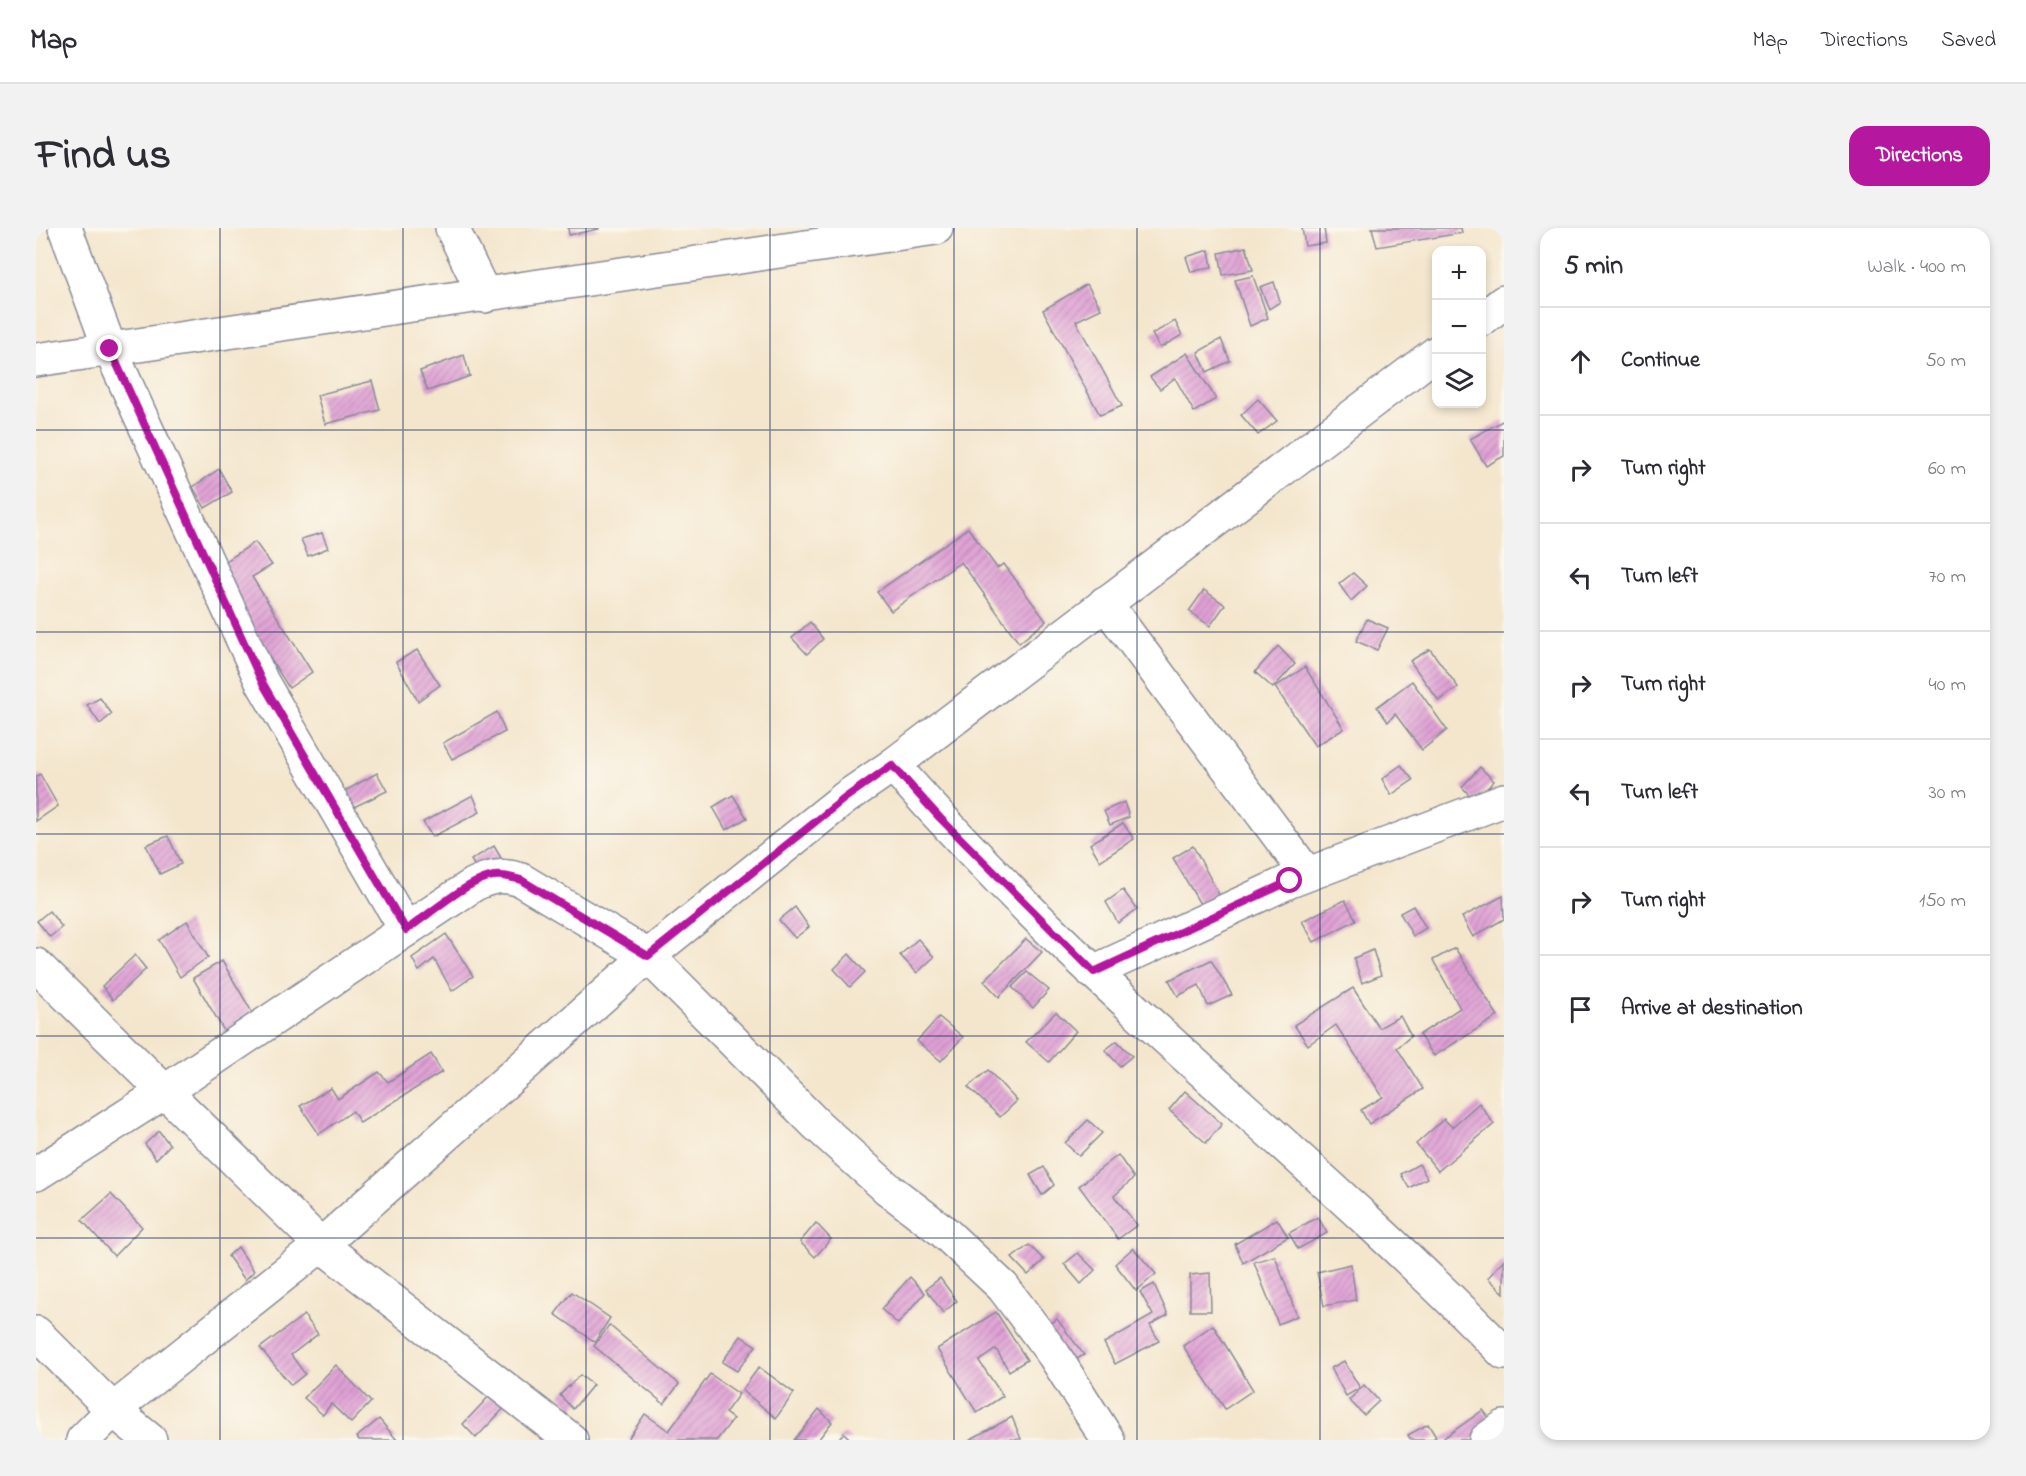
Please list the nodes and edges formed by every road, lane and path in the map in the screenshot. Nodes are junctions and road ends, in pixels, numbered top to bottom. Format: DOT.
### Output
graph roads {
  1 [pos="65,228"];
  2 [pos="452,228"];
  3 [pos="936,228"];
  4 [pos="832,236"];
  5 [pos="485,296"];
  6 [pos="1504,302"];
  7 [pos="1486,316"];
  8 [pos="110,349"];
  9 [pos="1436,354"];
  10 [pos="36,360"];
  11 [pos="1105,603"];
  12 [pos="892,765"];
  13 [pos="1504,800"];
  14 [pos="1307,874"];
  15 [pos="406,930"];
  16 [pos="648,956"];
  17 [pos="36,965"];
  18 [pos="1094,972"];
  19 [pos="164,1092"];
  20 [pos="36,1174"];
  21 [pos="321,1245"];
  22 [pos="36,1333"];
  23 [pos="1504,1353"];
  24 [pos="113,1410"];
  25 [pos="1504,1427"];
  26 [pos="83,1440"];
  27 [pos="150,1440"];
  28 [pos="571,1440"];
  29 [pos="1108,1440"];
  30 [pos="1486,1440"];
  1 -- 8 [label="main road"];
  2 -- 5 [label="main road"];
  3 -- 4 [label="main road"];
  4 -- 5 [label="main road"];
  5 -- 8 [label="main road"];
  6 -- 7 [label="main road"];
  8 -- 10 [label="main road"];
  8 -- 15 [label="main road"];
  9 -- 11 [label="main road"];
  11 -- 12 [label="main road"];
  11 -- 14 [label="main road"];
  12 -- 16 [label="main road"];
  12 -- 18 [label="main road"];
  13 -- 14 [label="main road"];
  14 -- 18 [label="main road"];
  15 -- 16 [label="main road"];
  15 -- 19 [label="main road"];
  16 -- 21 [label="main road"];
  16 -- 29 [label="main road"];
  17 -- 19 [label="main road"];
  18 -- 23 [label="main road"];
  19 -- 20 [label="main road"];
  19 -- 21 [label="main road"];
  21 -- 24 [label="main road"];
  21 -- 28 [label="main road"];
  22 -- 24 [label="main road"];
  24 -- 26 [label="main road"];
  24 -- 27 [label="main road"];
  25 -- 30 [label="main road"];
}
